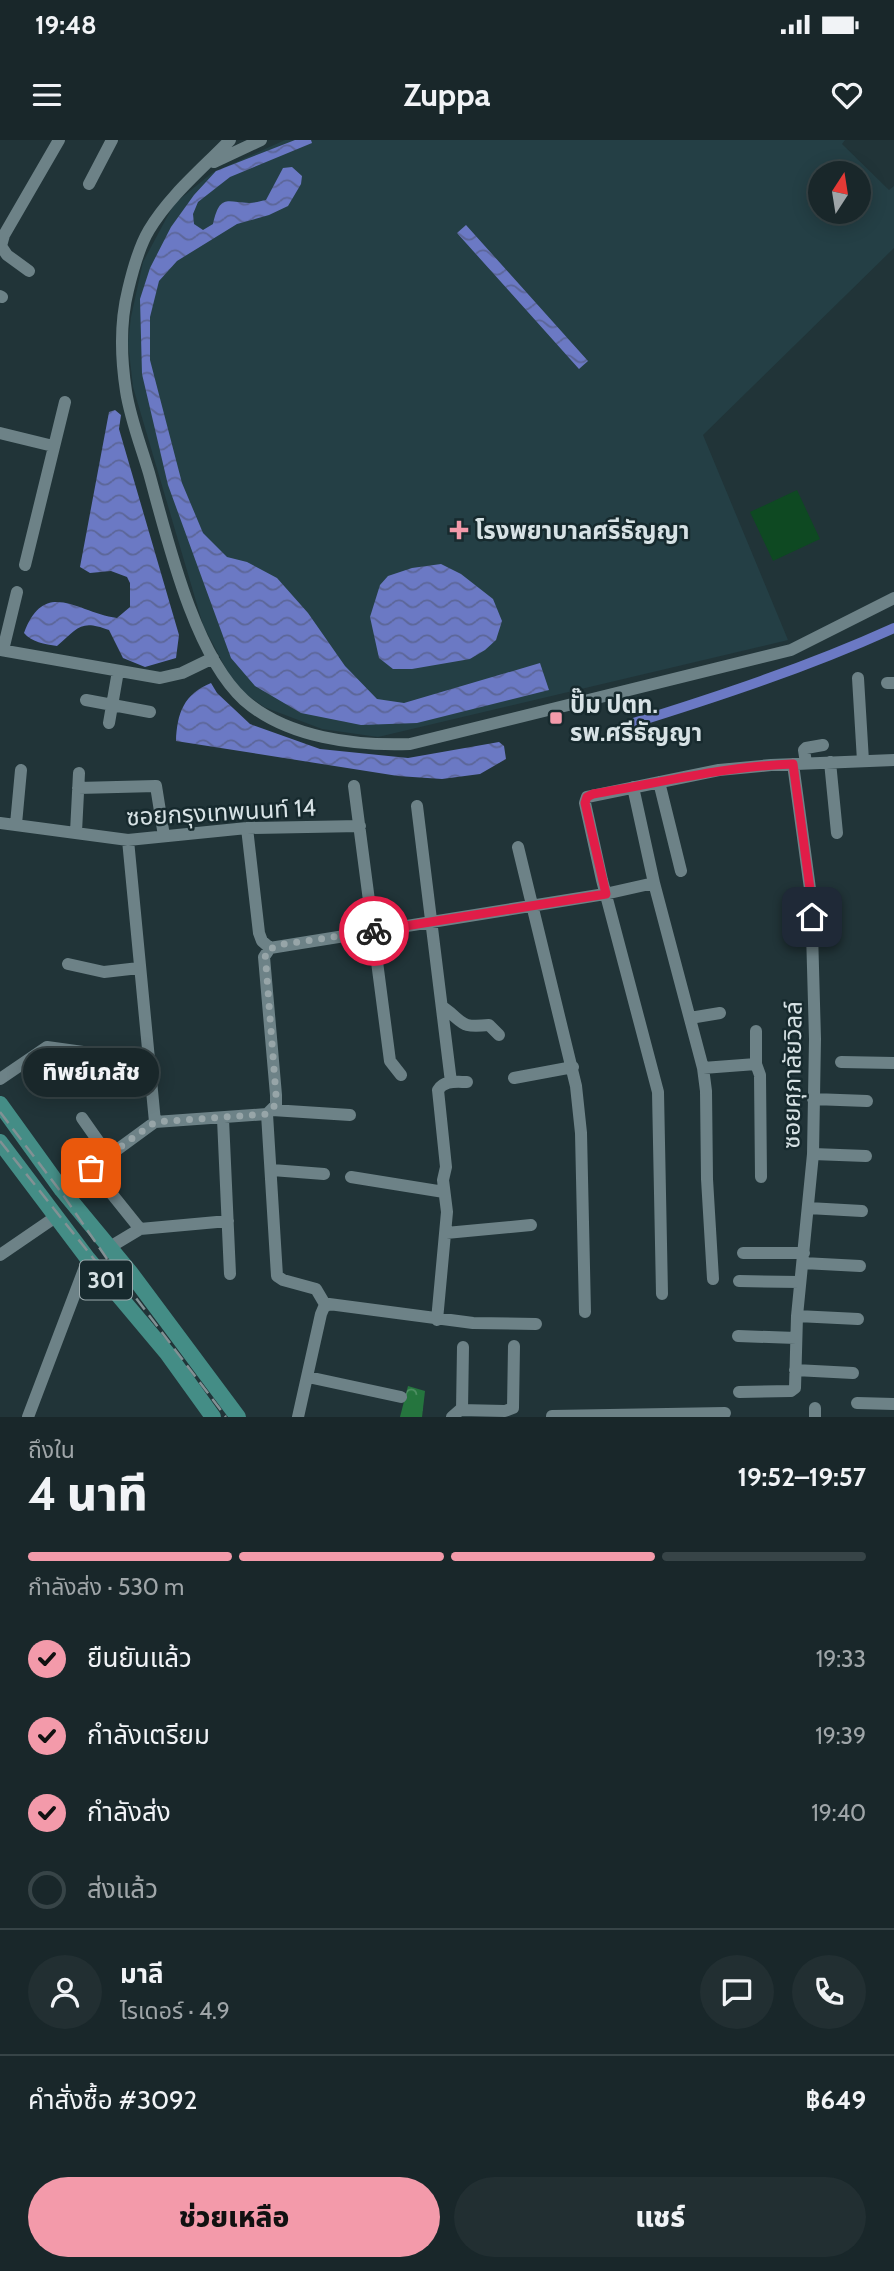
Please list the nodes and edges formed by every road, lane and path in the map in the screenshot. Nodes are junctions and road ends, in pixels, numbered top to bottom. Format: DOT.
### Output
graph roads {
  1 [pos="59,140"];
  2 [pos="112,140"];
  3 [pos="230,140"];
  4 [pos="261,140"];
  5 [pos="204,167"];
  6 [pos="89,184"];
  7 [pos="29,271"];
  8 [pos="65,402"];
  9 [pos="0,433"];
  10 [pos="53,446"];
  11 [pos="25,565"];
  12 [pos="17,592"];
  13 [pos="894,598"];
  14 [pos="2,650"];
  15 [pos="213,658"];
  16 [pos="118,671"];
  17 [pos="858,678"];
  18 [pos="86,700"];
  19 [pos="112,705"];
  20 [pos="150,712"];
  21 [pos="110,723"];
  22 [pos="823,745"];
  23 [pos="894,760"];
  24 [pos="863,761"];
  25 [pos="830,762"];
  26 [pos="800,764"];
  27 [pos="22,770"];
  28 [pos="79,773"];
  29 [pos="659,782"];
  30 [pos="354,786"];
  31 [pos="78,788"];
  32 [pos="633,788"];
  33 [pos="417,806"];
  34 [pos="0,822"];
  35 [pos="16,824"];
  36 [pos="360,825"];
  37 [pos="247,828"];
  38 [pos="76,832"];
  39 [pos="837,833"];
  40 [pos="164,836"];
  41 [pos="128,840"];
  42 [pos="518,847"];
  43 [pos="681,872"];
  44 [pos="654,883"];
  45 [pos="606,894"];
  46 [pos="533,906"];
  47 [pos="432,922"];
  48 [pos="372,932"];
  49 [pos="270,948"];
  50 [pos="68,964"];
  51 [pos="139,968"];
  52 [pos="444,1008"];
  53 [pos="720,1013"];
  54 [pos="690,1018"];
  55 [pos="756,1031"];
  56 [pos="499,1035"];
  57 [pos="148,1061"];
  58 [pos="841,1062"];
  59 [pos="894,1063"];
  60 [pos="756,1064"];
  61 [pos="573,1067"];
  62 [pos="703,1068"];
  63 [pos="401,1075"];
  64 [pos="514,1078"];
  65 [pos="0,1079"];
  66 [pos="451,1082"];
  67 [pos="467,1082"];
  68 [pos="813,1099"];
  69 [pos="867,1101"];
  70 [pos="0,1104"];
  71 [pos="269,1112"];
  72 [pos="350,1115"];
  73 [pos="82,1118"];
  74 [pos="223,1119"];
  75 [pos="155,1122"];
  76 [pos="2,1150"];
  77 [pos="813,1154"];
  78 [pos="108,1155"];
  79 [pos="866,1156"];
  80 [pos="91,1168"];
  81 [pos="272,1170"];
  82 [pos="324,1174"];
  83 [pos="351,1177"];
  84 [pos="761,1177"];
  85 [pos="62,1189"];
  86 [pos="444,1192"];
  87 [pos="808,1208"];
  88 [pos="862,1211"];
  89 [pos="57,1216"];
  90 [pos="228,1221"];
  91 [pos="531,1225"];
  92 [pos="140,1228"];
  93 [pos="446,1233"];
  94 [pos="110,1247"];
  95 [pos="743,1253"];
  96 [pos="0,1255"];
  97 [pos="804,1258"];
  98 [pos="88,1259"];
  99 [pos="860,1266"];
  100 [pos="230,1274"];
  101 [pos="134,1278"];
  102 [pos="713,1279"];
  103 [pos="739,1280"];
  104 [pos="800,1282"];
  105 [pos="116,1292"];
  106 [pos="662,1294"];
  107 [pos="326,1306"];
  108 [pos="158,1309"];
  109 [pos="585,1312"];
  110 [pos="797,1316"];
  111 [pos="858,1319"];
  112 [pos="437,1320"];
  113 [pos="142,1324"];
  114 [pos="536,1324"];
  115 [pos="738,1336"];
  116 [pos="796,1338"];
  117 [pos="514,1346"];
  118 [pos="463,1347"];
  119 [pos="794,1370"];
  120 [pos="853,1373"];
  121 [pos="308,1377"];
  122 [pos="739,1392"];
  123 [pos="401,1397"];
  124 [pos="857,1403"];
  125 [pos="894,1404"];
  126 [pos="457,1413"];
  127 [pos="725,1413"];
  128 [pos="668,1415"];
  129 [pos="552,1416"];
  130 [pos="596,1416"];
  131 [pos="28,1417"];
  132 [pos="213,1417"];
  133 [pos="238,1417"];
  134 [pos="298,1417"];
  1 -- 7 [label="street"];
  2 -- 6 [label="street"];
  3 -- 5 [label="street"];
  4 -- 5 [label="street"];
  5 -- 15 [label="street"];
  8 -- 10 [label="street"];
  9 -- 10 [label="street"];
  10 -- 11 [label="street"];
  12 -- 14 [label="street"];
  13 -- 15 [label="street"];
  14 -- 16 [label="street"];
  15 -- 16 [label="street"];
  16 -- 19 [label="street"];
  17 -- 24 [label="street"];
  18 -- 19 [label="street"];
  19 -- 20 [label="street"];
  19 -- 21 [label="street"];
  22 -- 26 [label="street"];
  23 -- 24 [label="street"];
  24 -- 25 [label="street"];
  25 -- 26 [label="street"];
  25 -- 39 [label="street"];
  26 -- 29 [label="street"];
  26 -- 68 [label="street, ซอยศุภาลัยวิลล์"];
  27 -- 35 [label="street"];
  28 -- 31 [label="street"];
  29 -- 32 [label="street"];
  29 -- 43 [label="street"];
  30 -- 36 [label="street"];
  31 -- 38 [label="street"];
  31 -- 40 [label="street"];
  32 -- 44 [label="street"];
  32 -- 45 [label="street"];
  33 -- 47 [label="street"];
  34 -- 35 [label="street, ซอยกรุงเทพนนท์ 14"];
  35 -- 38 [label="street, ซอยกรุงเทพนนท์ 14"];
  36 -- 37 [label="street, ซอยกรุงเทพนนท์ 14"];
  36 -- 48 [label="street"];
  37 -- 40 [label="street, ซอยกรุงเทพนนท์ 14"];
  37 -- 49 [label="street"];
  38 -- 41 [label="street, ซอยกรุงเทพนนท์ 14"];
  40 -- 41 [label="street, ซอยกรุงเทพนนท์ 14"];
  41 -- 51 [label="street"];
  42 -- 46 [label="street"];
  44 -- 45 [label="street"];
  44 -- 54 [label="street"];
  45 -- 46 [label="street"];
  45 -- 106 [label="street"];
  46 -- 47 [label="street"];
  46 -- 61 [label="street"];
  47 -- 48 [label="street"];
  47 -- 52 [label="street"];
  48 -- 49 [label="street"];
  48 -- 63 [label="street"];
  49 -- 71 [label="street"];
  50 -- 51 [label="street"];
  51 -- 57 [label="street"];
  52 -- 56 [label="street"];
  52 -- 66 [label="street"];
  53 -- 54 [label="street"];
  54 -- 62 [label="street"];
  55 -- 60 [label="street"];
  57 -- 65 [label="street"];
  57 -- 75 [label="street"];
  58 -- 59 [label="street"];
  60 -- 62 [label="street"];
  60 -- 84 [label="street"];
  61 -- 64 [label="street"];
  61 -- 109 [label="street"];
  62 -- 102 [label="street"];
  66 -- 67 [label="street"];
  66 -- 86 [label="street"];
  68 -- 69 [label="street"];
  68 -- 77 [label="street, ซอยศุภาลัยวิลล์"];
  70 -- 85 [label="main road, 301"];
  71 -- 72 [label="street"];
  71 -- 74 [label="street"];
  71 -- 81 [label="street"];
  73 -- 78 [label="street"];
  74 -- 75 [label="street"];
  74 -- 90 [label="street"];
  75 -- 78 [label="street"];
  76 -- 89 [label="main road, 301"];
  77 -- 79 [label="street"];
  77 -- 87 [label="street, ซอยศุภาลัยวิลล์"];
  78 -- 80 [label="street"];
  80 -- 85 [label="street"];
  80 -- 92 [label="street"];
  81 -- 82 [label="street"];
  81 -- 107 [label="street"];
  83 -- 86 [label="street"];
  85 -- 94 [label="main road, 301"];
  86 -- 93 [label="street"];
  87 -- 88 [label="street"];
  87 -- 97 [label="street, ซอยศุภาลัยวิลล์"];
  89 -- 96 [label="street"];
  89 -- 98 [label="main road, 301"];
  90 -- 92 [label="street"];
  90 -- 100 [label="street"];
  91 -- 93 [label="street"];
  92 -- 94 [label="street"];
  93 -- 112 [label="street"];
  94 -- 101 [label="main road, 301"];
  95 -- 97 [label="street"];
  97 -- 99 [label="street"];
  97 -- 104 [label="street, ซอยศุภาลัยวิลล์"];
  98 -- 105 [label="main road, 301"];
  98 -- 131 [label="street"];
  101 -- 105 [label="main road"];
  101 -- 108 [label="main road, 301"];
  103 -- 104 [label="street"];
  104 -- 110 [label="street, ซอยศุภาลัยวิลล์"];
  105 -- 113 [label="main road, 301"];
  107 -- 112 [label="street"];
  107 -- 121 [label="street"];
  108 -- 113 [label="main road"];
  108 -- 133 [label="main road, 301"];
  110 -- 111 [label="street"];
  110 -- 116 [label="street, ซอยศุภาลัยวิลล์"];
  112 -- 114 [label="street"];
  113 -- 132 [label="main road, 301"];
  115 -- 116 [label="street"];
  116 -- 119 [label="street, ซอยศุภาลัยวิลล์"];
  117 -- 126 [label="street"];
  118 -- 126 [label="street"];
  119 -- 120 [label="street"];
  119 -- 122 [label="street, ซอยศุภาลัยวิลล์"];
  121 -- 123 [label="street"];
  121 -- 134 [label="street"];
  124 -- 125 [label="street"];
  127 -- 128 [label="street"];
  128 -- 130 [label="street"];
  129 -- 130 [label="street"];
}
